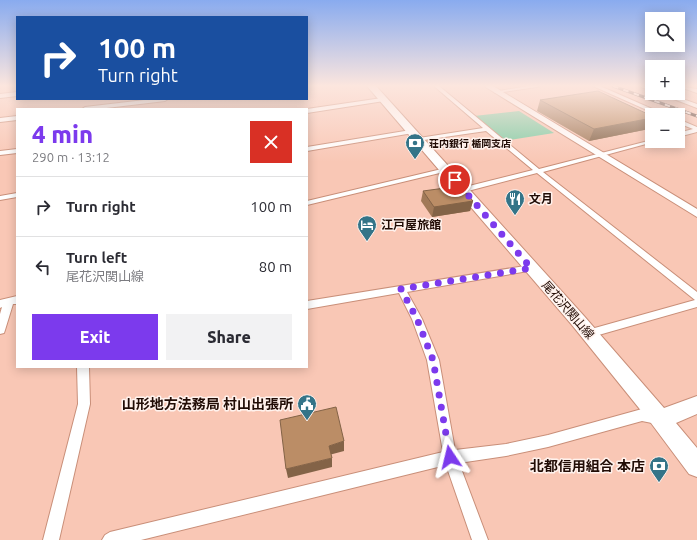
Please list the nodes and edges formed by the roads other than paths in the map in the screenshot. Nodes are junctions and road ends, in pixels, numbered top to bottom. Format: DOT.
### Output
graph roads {
  1 [pos="392,111"];
  2 [pos="465,111"];
  3 [pos="528,111"];
  4 [pos="16,118"];
  5 [pos="0,120"];
  6 [pos="685,124"];
  7 [pos="486,129"];
  8 [pos="697,130"];
  9 [pos="685,133"];
  10 [pos="415,136"];
  11 [pos="645,143"];
  12 [pos="308,148"];
  13 [pos="16,151"];
  14 [pos="0,153"];
  15 [pos="601,155"];
  16 [pos="446,170"];
  17 [pos="539,172"];
  18 [pos="464,190"];
  19 [pos="16,195"];
  20 [pos="0,198"];
  21 [pos="308,203"];
  22 [pos="697,214"];
  23 [pos="531,268"];
  24 [pos="401,289"];
  25 [pos="697,297"];
  26 [pos="9,302"];
  27 [pos="697,303"];
  28 [pos="308,305"];
  29 [pos="0,330"];
  30 [pos="588,334"];
  31 [pos="83,368"];
  32 [pos="697,405"];
  33 [pos="662,419"];
  34 [pos="450,457"];
  35 [pos="697,466"];
  36 [pos="51,540"];
  37 [pos="110,540"];
  38 [pos="480,540"];
  1 -- 10 [label="main road, 尾花沢関山線"];
  2 -- 7 [label="street"];
  3 -- 15 [label="street"];
  4 -- 5 [label="street"];
  6 -- 8 [label="street"];
  7 -- 10 [label="street"];
  7 -- 17 [label="street"];
  8 -- 9 [label="street"];
  10 -- 12 [label="street"];
  10 -- 16 [label="main road, 尾花沢関山線"];
  11 -- 15 [label="street"];
  13 -- 14 [label="street"];
  15 -- 17 [label="street"];
  15 -- 22 [label="street"];
  16 -- 18 [label="main road, 尾花沢関山線"];
  16 -- 21 [label="street"];
  17 -- 18 [label="street"];
  17 -- 25 [label="street"];
  18 -- 23 [label="main road, 尾花沢関山線"];
  19 -- 20 [label="street"];
  23 -- 24 [label="street"];
  23 -- 30 [label="main road, 尾花沢関山線"];
  24 -- 28 [label="street"];
  24 -- 34 [label="street"];
  26 -- 29 [label="street"];
  27 -- 30 [label="street"];
  30 -- 33 [label="main road, 尾花沢関山線"];
  31 -- 36 [label="street"];
  32 -- 33 [label="main road"];
  33 -- 34 [label="street"];
  33 -- 35 [label="main road, 尾花沢関山線"];
  34 -- 37 [label="street"];
  34 -- 38 [label="street"];
}
